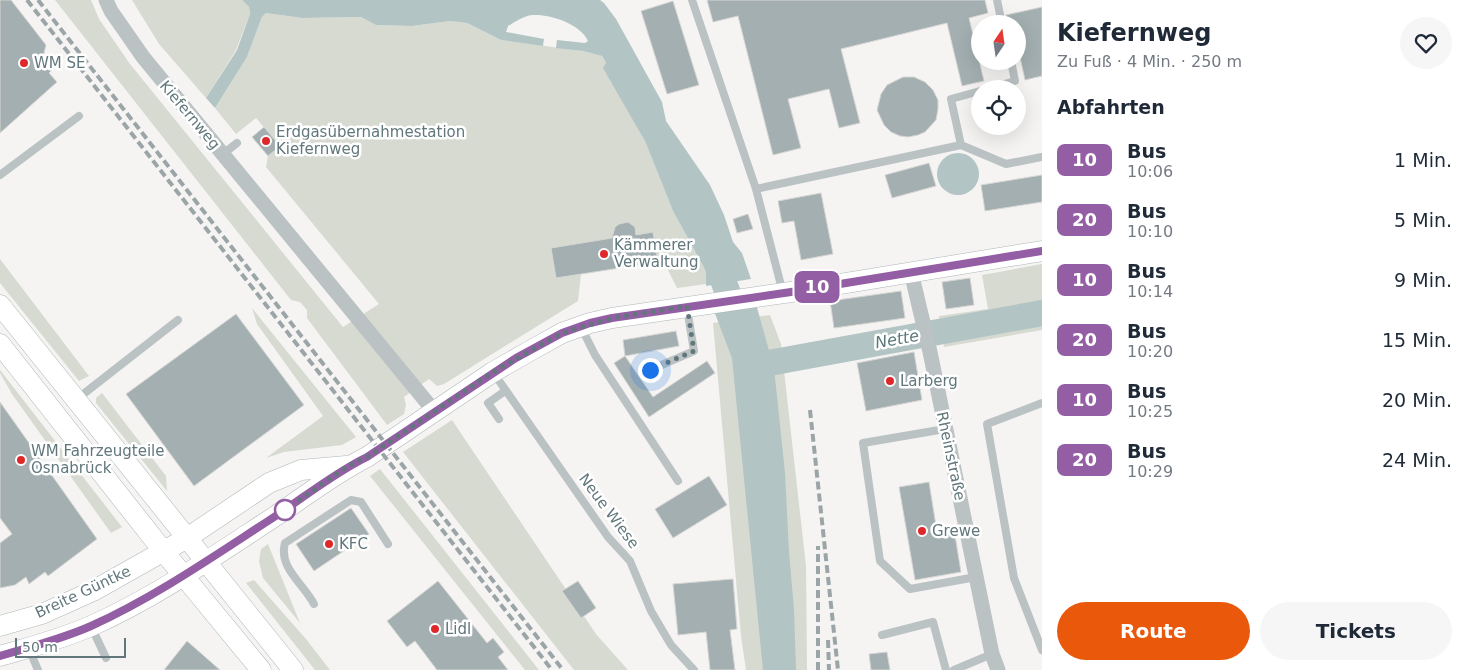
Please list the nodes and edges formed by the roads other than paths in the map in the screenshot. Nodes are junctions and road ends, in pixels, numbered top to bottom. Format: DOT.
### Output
graph roads {
  1 [pos="106,0"];
  2 [pos="692,0"];
  3 [pos="997,0"];
  4 [pos="1000,15"];
  5 [pos="971,93"];
  6 [pos="79,116"];
  7 [pos="237,142"];
  8 [pos="961,145"];
  9 [pos="223,154"];
  10 [pos="1042,157"];
  11 [pos="0,175"];
  12 [pos="756,189"];
  13 [pos="1042,251"];
  14 [pos="911,272"];
  15 [pos="783,293"];
  16 [pos="0,305"];
  17 [pos="687,306"];
  18 [pos="178,320"];
  19 [pos="581,326"];
  20 [pos="0,344"];
  21 [pos="650,370"];
  22 [pos="493,372"];
  23 [pos="505,391"];
  24 [pos="76,401"];
  25 [pos="1042,403"];
  26 [pos="434,411"];
  27 [pos="499,419"];
  28 [pos="945,428"];
  29 [pos="348,466"];
  30 [pos="678,481"];
  31 [pos="187,538"];
  32 [pos="388,544"];
  33 [pos="164,552"];
  34 [pos="205,562"];
  35 [pos="184,575"];
  36 [pos="976,577"];
  37 [pos="314,604"];
  38 [pos="0,626"];
  39 [pos="91,626"];
  40 [pos="882,635"];
  41 [pos="28,647"];
  42 [pos="1042,650"];
  43 [pos="992,654"];
  44 [pos="0,656"];
  45 [pos="106,658"];
  46 [pos="38,670"];
  47 [pos="261,670"];
  48 [pos="293,670"];
  49 [pos="694,670"];
  50 [pos="946,670"];
  51 [pos="954,670"];
  52 [pos="998,670"];
  1 -- 9 [label="street, Kiefernweg"];
  2 -- 12 [label="lane"];
  3 -- 4 [label="lane"];
  5 -- 8 [label="lane"];
  6 -- 11 [label="lane"];
  7 -- 9 [label="lane"];
  8 -- 10 [label="lane"];
  8 -- 12 [label="lane"];
  9 -- 26 [label="street, Kiefernweg"];
  12 -- 15 [label="lane"];
  13 -- 14 [label="main road"];
  14 -- 15 [label="main road"];
  14 -- 28 [label="street, Rheinstraße"];
  15 -- 17 [label="main road"];
  16 -- 24 [label="main road"];
  17 -- 19 [label="main road"];
  17 -- 21 [label="lane"];
  18 -- 24 [label="lane"];
  19 -- 22 [label="main road"];
  19 -- 30 [label="lane"];
  20 -- 33 [label="main road"];
  22 -- 23 [label="lane, Neue Wiese"];
  22 -- 26 [label="main road"];
  23 -- 27 [label="lane"];
  23 -- 49 [label="lane, Neue Wiese"];
  24 -- 31 [label="main road"];
  25 -- 42 [label="lane"];
  26 -- 29 [label="main road"];
  28 -- 36 [label="street, Rheinstraße"];
  28 -- 36 [label="lane"];
  29 -- 31 [label="main road, Breite Güntke"];
  29 -- 34 [label="main road, Breite Güntke"];
  31 -- 33 [label="main road, Breite Güntke"];
  31 -- 34 [label="main road"];
  32 -- 37 [label="lane"];
  33 -- 35 [label="main road"];
  33 -- 38 [label="main road, Breite Güntke"];
  34 -- 35 [label="main road, Breite Güntke"];
  34 -- 48 [label="main road"];
  35 -- 39 [label="main road, Breite Güntke"];
  35 -- 47 [label="main road"];
  36 -- 43 [label="street, Rheinstraße"];
  39 -- 41 [label="main road, Breite Güntke"];
  39 -- 45 [label="lane"];
  40 -- 50 [label="lane"];
  41 -- 44 [label="main road, Breite Güntke"];
  41 -- 46 [label="lane"];
  43 -- 51 [label="lane"];
  43 -- 52 [label="street, Rheinstraße"];
}
